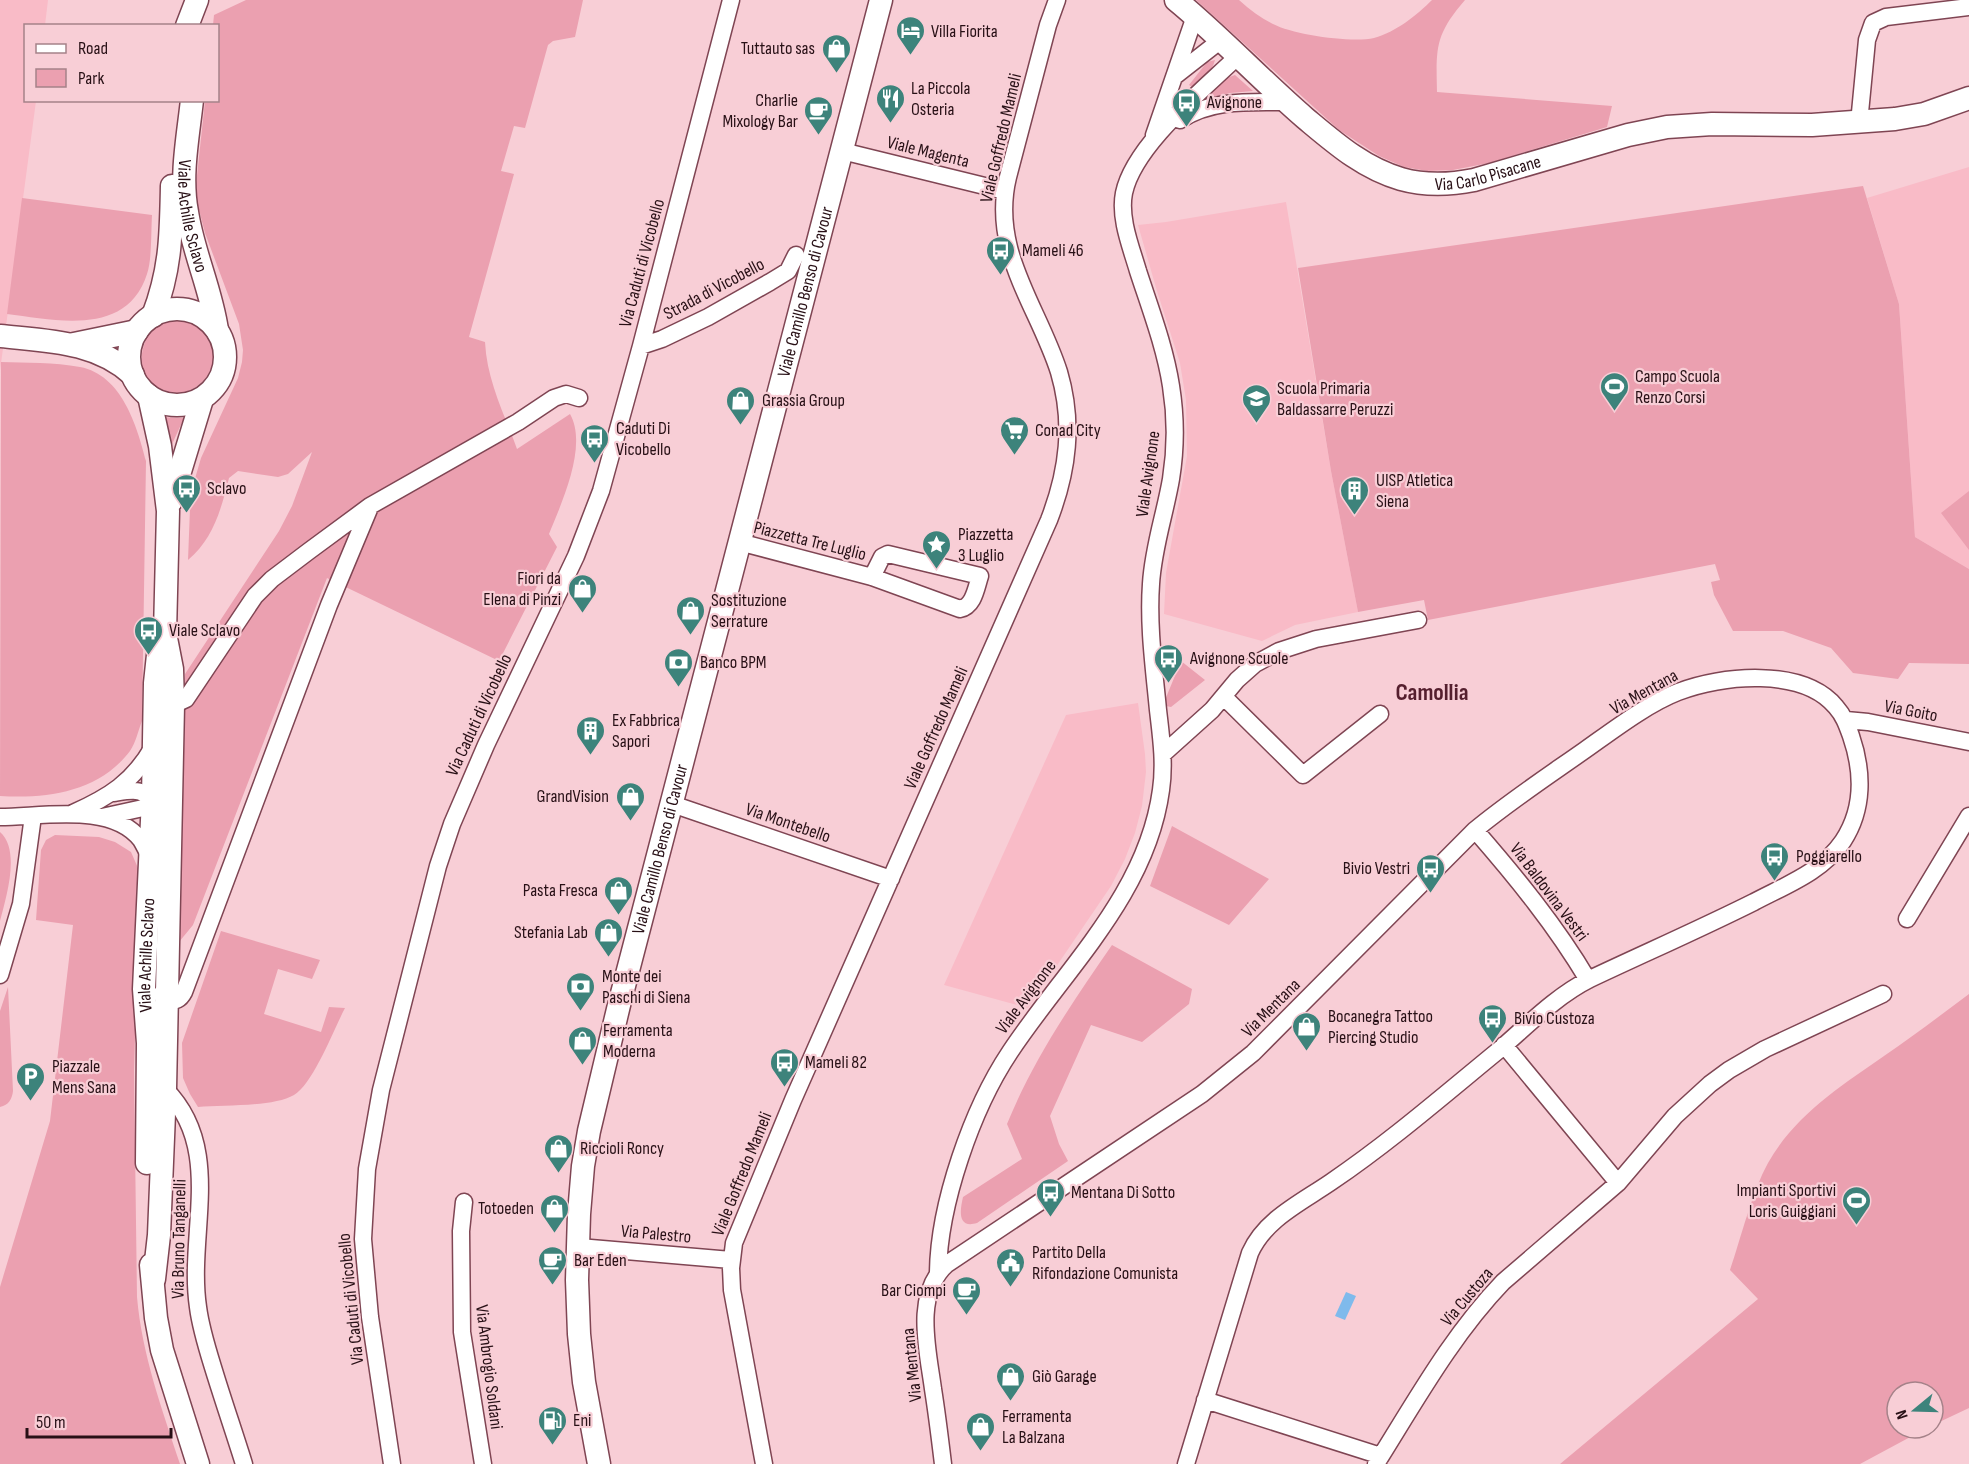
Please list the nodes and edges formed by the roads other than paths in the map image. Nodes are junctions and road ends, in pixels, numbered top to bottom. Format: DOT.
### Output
graph roads {
  1 [pos="197,0"];
  2 [pos="731,0"];
  3 [pos="881,0"];
  4 [pos="1057,0"];
  5 [pos="1176,0"];
  6 [pos="1969,7"];
  7 [pos="1195,16"];
  8 [pos="188,24"];
  9 [pos="198,24"];
  10 [pos="1221,40"];
  11 [pos="1238,56"];
  12 [pos="1175,76"];
  13 [pos="1969,98"];
  14 [pos="178,102"];
  15 [pos="192,102"];
  16 [pos="1286,102"];
  17 [pos="1859,123"];
  18 [pos="1153,140"];
  19 [pos="842,151"];
  20 [pos="1005,191"];
  21 [pos="796,255"];
  22 [pos="145,323"];
  23 [pos="217,330"];
  24 [pos="0,336"];
  25 [pos="72,344"];
  26 [pos="641,346"];
  27 [pos="133,375"];
  28 [pos="149,396"];
  29 [pos="579,398"];
  30 [pos="202,399"];
  31 [pos="370,506"];
  32 [pos="168,511"];
  33 [pos="739,543"];
  34 [pos="872,577"];
  35 [pos="1418,620"];
  36 [pos="165,633"];
  37 [pos="1224,698"];
  38 [pos="173,705"];
  39 [pos="1380,714"];
  40 [pos="1846,720"];
  41 [pos="1969,742"];
  42 [pos="154,746"];
  43 [pos="1163,754"];
  44 [pos="113,794"];
  45 [pos="153,799"];
  46 [pos="672,804"];
  47 [pos="73,814"];
  48 [pos="33,816"];
  49 [pos="1969,816"];
  50 [pos="0,817"];
  51 [pos="102,817"];
  52 [pos="1475,830"];
  53 [pos="150,857"];
  54 [pos="891,879"];
  55 [pos="170,888"];
  56 [pos="148,905"];
  57 [pos="1907,919"];
  58 [pos="0,975"];
  59 [pos="1588,980"];
  60 [pos="1883,994"];
  61 [pos="176,996"];
  62 [pos="1504,1045"];
  63 [pos="165,1089"];
  64 [pos="1618,1183"];
  65 [pos="464,1202"];
  66 [pos="579,1246"];
  67 [pos="731,1260"];
  68 [pos="938,1272"];
  69 [pos="154,1279"];
  70 [pos="1205,1400"];
  71 [pos="1379,1460"];
  72 [pos="198,1464"];
  73 [pos="244,1464"];
  74 [pos="392,1464"];
  75 [pos="483,1464"];
  76 [pos="599,1464"];
  77 [pos="764,1464"];
  78 [pos="943,1464"];
  79 [pos="1186,1464"];
  1 -- 8 [label="main road"];
  1 -- 9 [label="main road"];
  2 -- 26 [label="street, Via Caduti di Vicobello"];
  3 -- 19 [label="main road, Viale Camillo Benso di Cavour"];
  4 -- 20 [label="street, Viale Goffredo Mameli"];
  5 -- 7 [label="main road, Via Carlo Pisacane"];
  6 -- 17 [label="street"];
  7 -- 10 [label="main road, Via Carlo Pisacane"];
  7 -- 12 [label="street, Viale Avignone"];
  10 -- 11 [label="main road, Via Carlo Pisacane"];
  10 -- 12 [label="street"];
  11 -- 16 [label="main road, Via Carlo Pisacane"];
  11 -- 18 [label="street, Viale Avignone"];
  12 -- 18 [label="street, Viale Avignone"];
  13 -- 17 [label="main road, Via Carlo Pisacane"];
  14 -- 22 [label="main road, Viale Achille Sclavo"];
  15 -- 23 [label="main road, Viale Achille Sclavo"];
  16 -- 17 [label="main road, Via Carlo Pisacane"];
  16 -- 18 [label="street, Viale Avignone"];
  18 -- 43 [label="street, Viale Avignone"];
  19 -- 20 [label="street, Viale Magenta"];
  19 -- 33 [label="main road, Viale Camillo Benso di Cavour"];
  20 -- 54 [label="street, Viale Goffredo Mameli"];
  21 -- 26 [label="street, Strada di Vicobello"];
  22 -- 23 [label="main road"];
  22 -- 25 [label="main road"];
  22 -- 27 [label="main road, Viale Achille Sclavo"];
  23 -- 30 [label="main road, Viale Achille Sclavo"];
  24 -- 25 [label="main road"];
  25 -- 27 [label="main road"];
  26 -- 74 [label="street, Via Caduti di Vicobello"];
  27 -- 28 [label="main road, Viale Achille Sclavo"];
  28 -- 30 [label="main road"];
  28 -- 32 [label="main road, Viale Achille Sclavo"];
  29 -- 31 [label="street"];
  30 -- 32 [label="main road, Viale Achille Sclavo"];
  31 -- 38 [label="street"];
  31 -- 61 [label="street"];
  32 -- 36 [label="main road, Viale Achille Sclavo"];
  33 -- 34 [label="street, Piazzetta Tre Luglio"];
  33 -- 46 [label="main road, Viale Camillo Benso di Cavour"];
  34 -- 34 [label="street, Piazzetta Tre Luglio"];
  35 -- 37 [label="street"];
  36 -- 38 [label="main road, Viale Achille Sclavo"];
  36 -- 42 [label="main road, Viale Achille Sclavo"];
  37 -- 39 [label="street"];
  37 -- 43 [label="street"];
  38 -- 45 [label="street"];
  38 -- 55 [label="main road, Viale Achille Sclavo"];
  40 -- 41 [label="street, Via Goito"];
  40 -- 52 [label="street, Via Mentana"];
  40 -- 59 [label="street, Via Mentana"];
  42 -- 44 [label="street"];
  42 -- 45 [label="main road, Viale Achille Sclavo"];
  43 -- 68 [label="street, Viale Avignone"];
  44 -- 45 [label="street"];
  44 -- 47 [label="street"];
  45 -- 51 [label="street"];
  45 -- 53 [label="main road, Viale Achille Sclavo"];
  45 -- 55 [label="street"];
  46 -- 54 [label="street, Via Montebello"];
  46 -- 66 [label="main road, Viale Camillo Benso di Cavour"];
  47 -- 48 [label="street"];
  47 -- 51 [label="street"];
  48 -- 50 [label="street"];
  48 -- 58 [label="street"];
  49 -- 57 [label="street"];
  51 -- 53 [label="street"];
  52 -- 59 [label="street, Via Baldovina Vestri"];
  52 -- 68 [label="street, Via Mentana"];
  53 -- 56 [label="main road, Viale Achille Sclavo"];
  54 -- 67 [label="street, Viale Goffredo Mameli"];
  55 -- 61 [label="main road, Viale Achille Sclavo"];
  56 -- 61 [label="street"];
  56 -- 69 [label="main road, Viale Achille Sclavo"];
  59 -- 62 [label="street, Via Mentana"];
  60 -- 64 [label="street, Via Custoza"];
  61 -- 63 [label="main road, Viale Achille Sclavo"];
  62 -- 64 [label="street"];
  62 -- 70 [label="street, Via Mentana"];
  63 -- 69 [label="main road, Viale Achille Sclavo"];
  63 -- 73 [label="street, Via Bruno Tanganelli"];
  64 -- 71 [label="street, Via Custoza"];
  65 -- 75 [label="street, Via Ambrogio Soldani"];
  66 -- 67 [label="street, Via Palestro"];
  66 -- 76 [label="main road, Viale Camillo Benso di Cavour"];
  67 -- 77 [label="street, Viale Goffredo Mameli"];
  68 -- 78 [label="street, Via Mentana"];
  69 -- 72 [label="main road, Viale Achille Sclavo"];
  70 -- 71 [label="street"];
  70 -- 79 [label="street, Via Mentana"];
}
